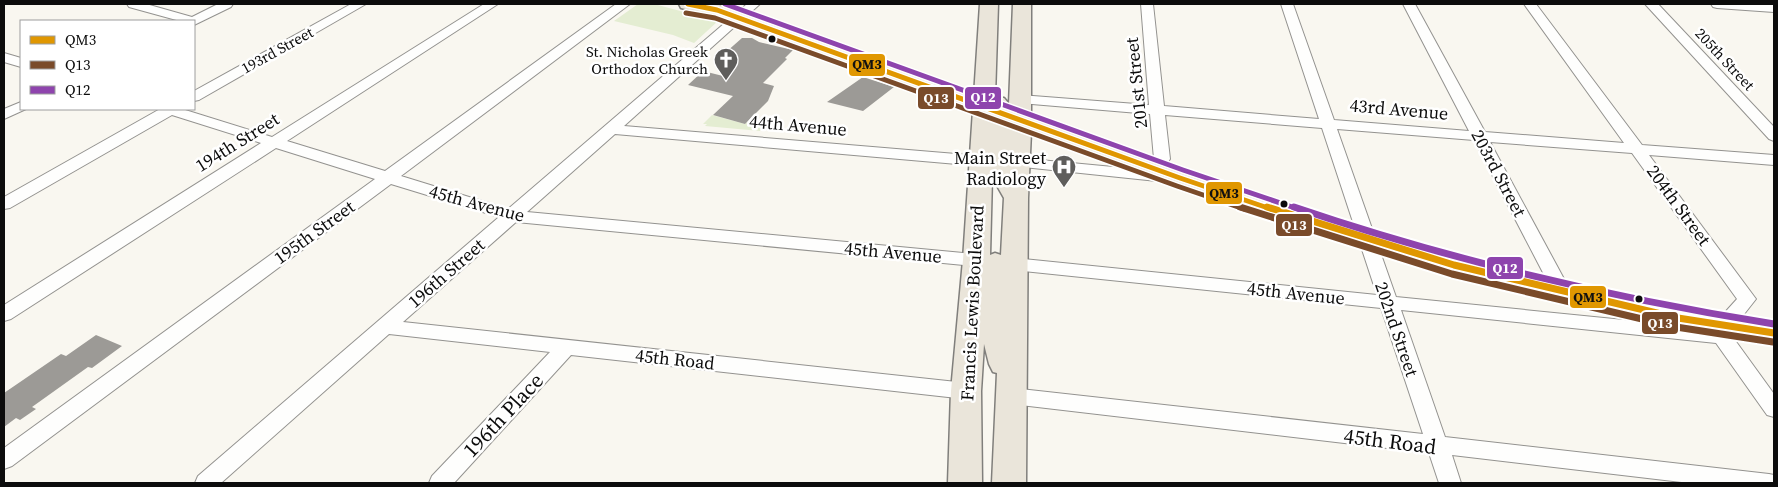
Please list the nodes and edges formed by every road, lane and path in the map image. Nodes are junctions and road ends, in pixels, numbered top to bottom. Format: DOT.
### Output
graph roads {
  1 [pos="133,4"];
  2 [pos="228,4"];
  3 [pos="360,4"];
  4 [pos="492,4"];
  5 [pos="624,4"];
  6 [pos="688,4"];
  7 [pos="722,4"];
  8 [pos="1022,4"];
  9 [pos="1148,4"];
  10 [pos="1287,4"];
  11 [pos="1409,4"];
  12 [pos="1530,4"];
  13 [pos="1651,4"];
  14 [pos="1716,4"];
  15 [pos="1774,8"];
  16 [pos="989,11"];
  17 [pos="749,12"];
  18 [pos="189,20"];
  19 [pos="195,20"];
  20 [pos="4,57"];
  21 [pos="20,62"];
  22 [pos="195,96"];
  23 [pos="20,107"];
  24 [pos="1004,107"];
  25 [pos="168,110"];
  26 [pos="173,110"];
  27 [pos="1158,110"];
  28 [pos="4,115"];
  29 [pos="1328,124"];
  30 [pos="611,129"];
  31 [pos="1479,136"];
  32 [pos="1774,136"];
  33 [pos="274,143"];
  34 [pos="1637,149"];
  35 [pos="1162,159"];
  36 [pos="1774,160"];
  37 [pos="980,161"];
  38 [pos="1019,163"];
  39 [pos="386,178"];
  40 [pos="1180,178"];
  41 [pos="1016,198"];
  42 [pos="4,204"];
  43 [pos="512,216"];
  44 [pos="1364,232"];
  45 [pos="997,263"];
  46 [pos="1557,283"];
  47 [pos="1389,303"];
  48 [pos="4,314"];
  49 [pos="1774,315"];
  50 [pos="1728,324"];
  51 [pos="384,327"];
  52 [pos="1774,333"];
  53 [pos="566,348"];
  54 [pos="966,391"];
  55 [pos="1012,396"];
  56 [pos="1774,409"];
  57 [pos="1438,447"];
  58 [pos="4,460"];
  59 [pos="206,483"];
  60 [pos="440,483"];
  61 [pos="964,483"];
  62 [pos="1009,483"];
  63 [pos="1450,483"];
  64 [pos="1769,483"];
  1 -- 18 [label="street"];
  2 -- 19 [label="street"];
  3 -- 22 [label="street, 193rd Street"];
  4 -- 33 [label="street, 194th Street"];
  5 -- 39 [label="street, 195th Street"];
  6 -- 17 [label="main road"];
  7 -- 17 [label="main road"];
  8 -- 24 [label="main road, Francis Lewis Boulevard"];
  9 -- 27 [label="street, 201st Street"];
  10 -- 29 [label="street, 202nd Street"];
  11 -- 31 [label="street, 203rd Street"];
  12 -- 34 [label="street, 204th Street"];
  13 -- 32 [label="street, 205th Street"];
  14 -- 15 [label="street"];
  16 -- 24 [label="main road, Francis Lewis Boulevard"];
  17 -- 24 [label="main road"];
  17 -- 30 [label="street, 196th Street"];
  20 -- 21 [label="street"];
  23 -- 28 [label="street"];
  24 -- 27 [label="street, 43rd Avenue"];
  24 -- 35 [label="main road"];
  24 -- 37 [label="main road, Francis Lewis Boulevard"];
  24 -- 38 [label="main road, Francis Lewis Boulevard"];
  24 -- 40 [label="main road"];
  24 -- 41 [label="main road"];
  25 -- 42 [label="street"];
  26 -- 33 [label="street, 45th Avenue"];
  27 -- 29 [label="street, 43rd Avenue"];
  27 -- 35 [label="street, 201st Street"];
  29 -- 31 [label="street, 43rd Avenue"];
  29 -- 44 [label="street, 202nd Street"];
  30 -- 37 [label="street, 44th Avenue"];
  30 -- 43 [label="street, 196th Street"];
  31 -- 34 [label="street, 43rd Avenue"];
  31 -- 46 [label="street, 203rd Street"];
  33 -- 39 [label="street, 45th Avenue"];
  33 -- 48 [label="street, 194th Street"];
  34 -- 36 [label="street, 43rd Avenue"];
  34 -- 50 [label="street, 204th Street"];
  35 -- 44 [label="main road"];
  37 -- 45 [label="main road"];
  38 -- 40 [label="street"];
  38 -- 41 [label="main road, Francis Lewis Boulevard"];
  39 -- 43 [label="street, 45th Avenue"];
  39 -- 58 [label="street, 195th Street"];
  40 -- 44 [label="main road"];
  41 -- 45 [label="main road, Francis Lewis Boulevard"];
  43 -- 45 [label="street, 45th Avenue"];
  43 -- 51 [label="street, 196th Street"];
  44 -- 46 [label="main road"];
  44 -- 46 [label="main road"];
  44 -- 47 [label="street, 202nd Street"];
  45 -- 47 [label="street, 45th Avenue"];
  45 -- 54 [label="main road, Francis Lewis Boulevard"];
  45 -- 55 [label="main road, Francis Lewis Boulevard"];
  46 -- 50 [label="main road"];
  47 -- 50 [label="street, 45th Avenue"];
  47 -- 57 [label="street, 202nd Street"];
  49 -- 50 [label="main road"];
  50 -- 52 [label="main road"];
  50 -- 56 [label="street"];
  51 -- 53 [label="street, 45th Road"];
  51 -- 59 [label="street, 196th Street"];
  53 -- 54 [label="street, 45th Road"];
  53 -- 60 [label="street, 196th Place"];
  54 -- 61 [label="main road, Francis Lewis Boulevard"];
  55 -- 57 [label="street, 45th Road"];
  55 -- 62 [label="main road, Francis Lewis Boulevard"];
  57 -- 63 [label="street, 202nd Street"];
  57 -- 64 [label="street, 45th Road"];
}
